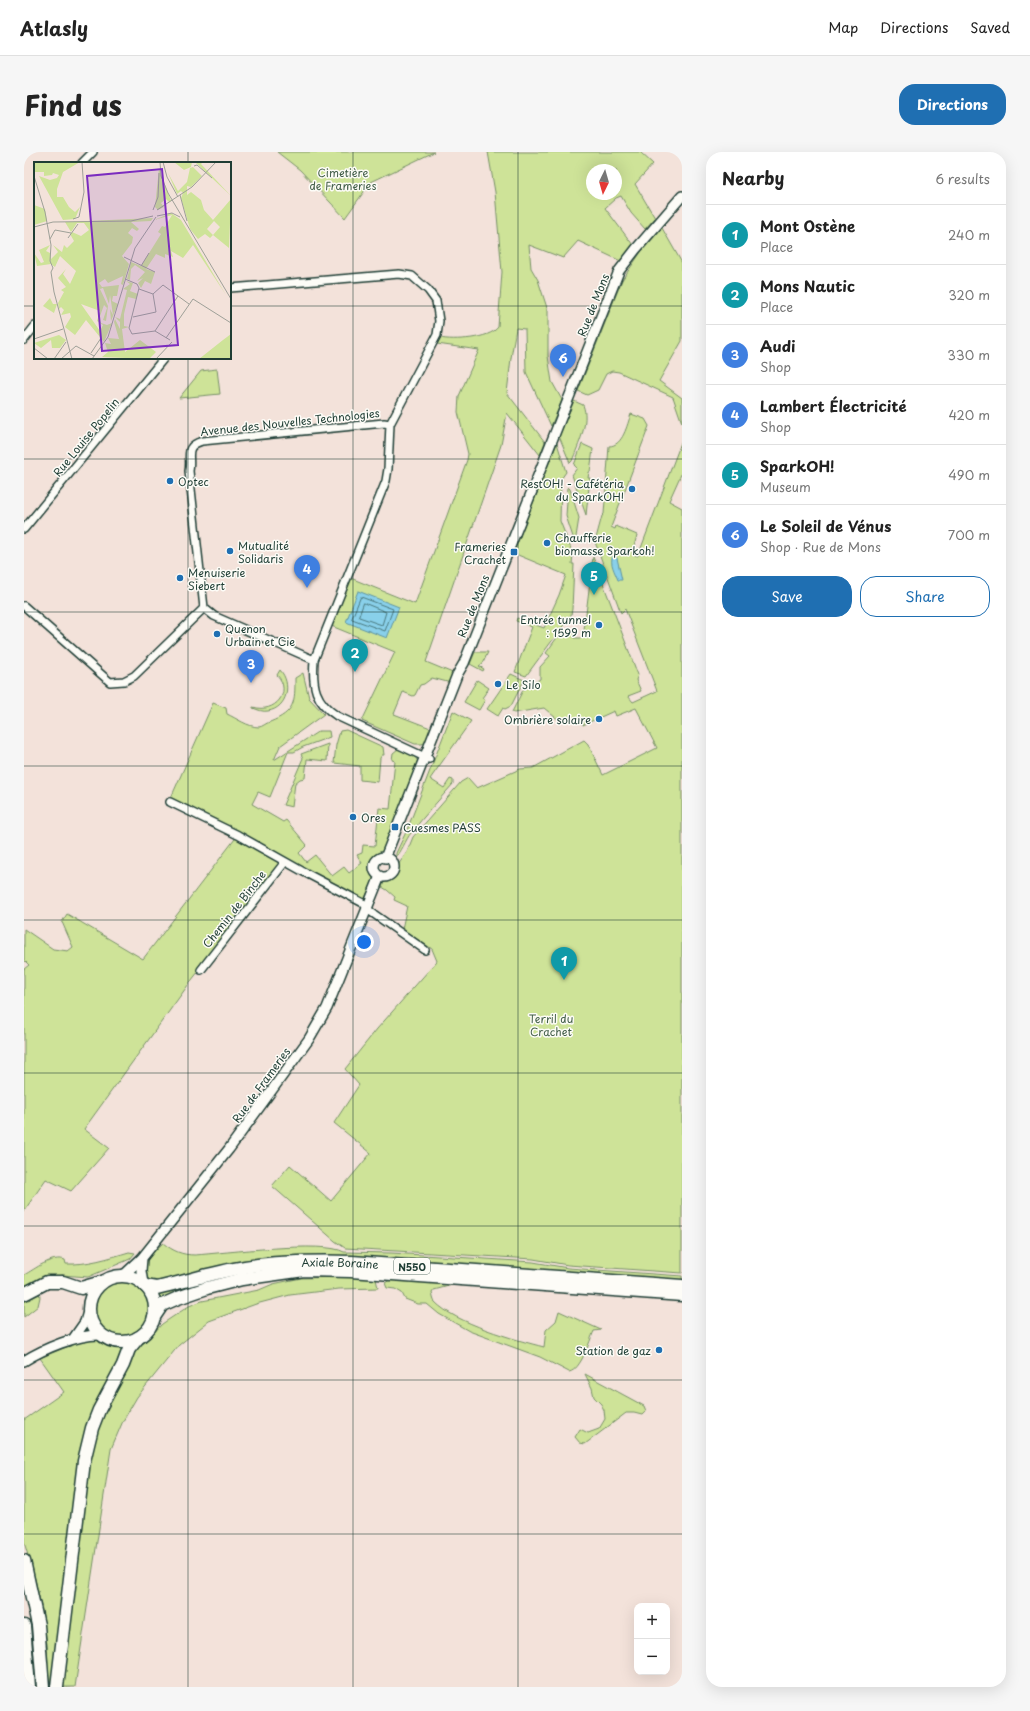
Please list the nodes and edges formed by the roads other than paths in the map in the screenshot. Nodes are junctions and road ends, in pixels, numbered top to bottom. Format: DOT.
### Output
graph roads {
  1 [pos="93,152"];
  2 [pos="83,162"];
  3 [pos="682,196"];
  4 [pos="231,288"];
  5 [pos="34,327"];
  6 [pos="24,340"];
  7 [pos="163,359"];
  8 [pos="390,424"];
  9 [pos="24,529"];
  10 [pos="24,606"];
  11 [pos="204,608"];
  12 [pos="314,660"];
  13 [pos="427,758"];
  14 [pos="170,802"];
  15 [pos="388,859"];
  16 [pos="285,862"];
  17 [pos="380,876"];
  18 [pos="367,908"];
  19 [pos="425,950"];
  20 [pos="201,970"];
  21 [pos="142,1258"];
  22 [pos="118,1276"];
  23 [pos="104,1282"];
  24 [pos="144,1285"];
  25 [pos="682,1286"];
  26 [pos="24,1294"];
  27 [pos="682,1295"];
  28 [pos="89,1308"];
  29 [pos="154,1317"];
  30 [pos="101,1334"];
  31 [pos="138,1338"];
  32 [pos="73,1339"];
  33 [pos="24,1361"];
  34 [pos="24,1562"];
  35 [pos="24,1626"];
  36 [pos="29,1687"];
  37 [pos="43,1687"];
  38 [pos="57,1687"];
  1 -- 2 [label="street"];
  3 -- 13 [label="main road, Rue de Mons"];
  4 -- 8 [label="street"];
  5 -- 6 [label="street"];
  7 -- 9 [label="street, Rue Louise Popelin"];
  8 -- 11 [label="street, Avenue des Nouvelles Technologies"];
  8 -- 12 [label="street"];
  10 -- 11 [label="street"];
  11 -- 12 [label="street"];
  12 -- 13 [label="street"];
  13 -- 15 [label="main road, Rue de Mons"];
  14 -- 16 [label="street"];
  15 -- 17 [label="main road"];
  15 -- 17 [label="main road"];
  16 -- 18 [label="street"];
  16 -- 20 [label="street, Chemin de Binche"];
  17 -- 18 [label="main road"];
  18 -- 19 [label="street"];
  18 -- 21 [label="main road, Rue de Frameries"];
  21 -- 22 [label="main road, Rue de Frameries"];
  21 -- 24 [label="main road"];
  22 -- 23 [label="highway"];
  22 -- 24 [label="highway"];
  23 -- 26 [label="highway"];
  23 -- 28 [label="highway"];
  24 -- 25 [label="highway, Axiale Boraine / N550"];
  24 -- 29 [label="highway"];
  27 -- 29 [label="highway, Axiale Boraine / N550"];
  28 -- 30 [label="highway"];
  28 -- 32 [label="main road"];
  29 -- 31 [label="highway"];
  30 -- 31 [label="highway"];
  30 -- 32 [label="main road"];
  31 -- 38 [label="highway"];
  32 -- 33 [label="main road"];
  34 -- 37 [label="highway"];
  35 -- 36 [label="highway"];
}
